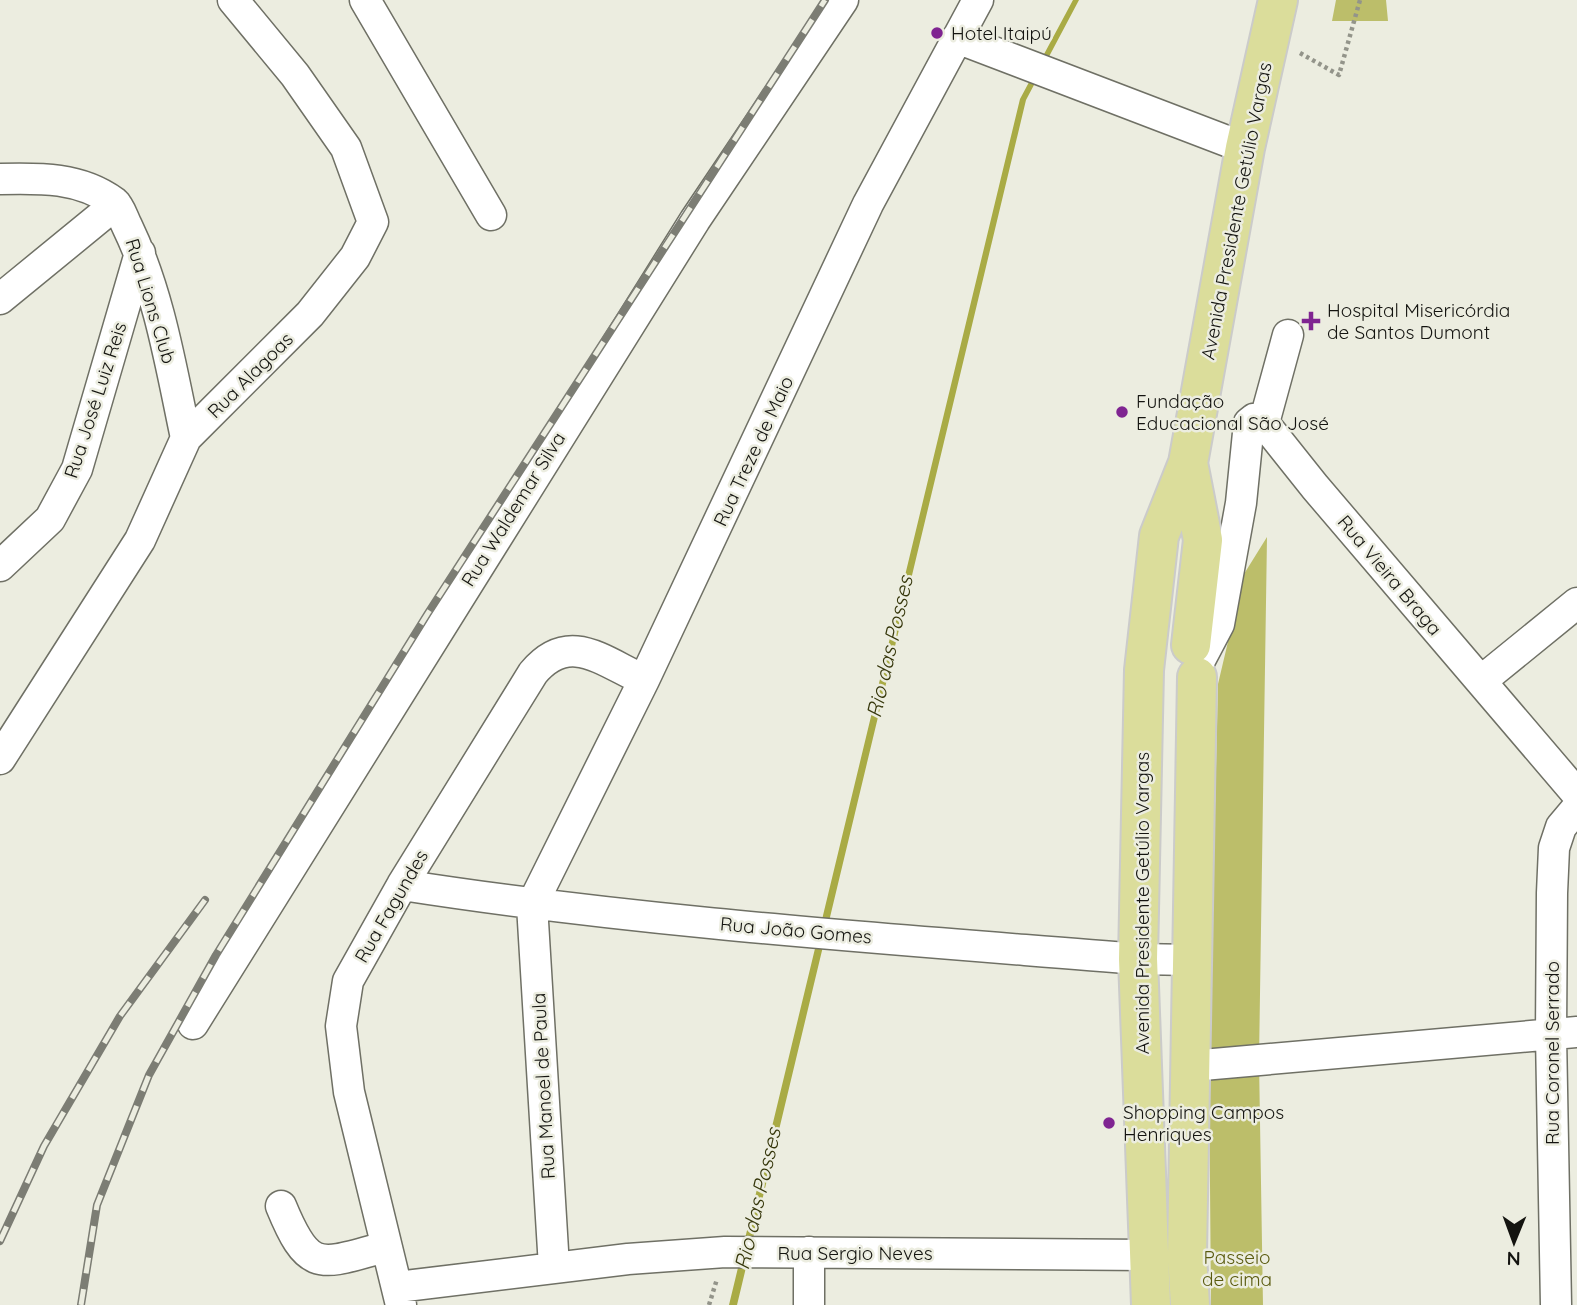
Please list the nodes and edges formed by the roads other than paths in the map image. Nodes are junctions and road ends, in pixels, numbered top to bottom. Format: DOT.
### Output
graph roads {
  1 [pos="233,0"];
  2 [pos="365,0"];
  3 [pos="843,0"];
  4 [pos="978,0"];
  5 [pos="1278,0"];
  6 [pos="957,38"];
  7 [pos="1245,148"];
  8 [pos="0,180"];
  9 [pos="116,204"];
  10 [pos="491,215"];
  11 [pos="140,253"];
  12 [pos="0,299"];
  13 [pos="1288,335"];
  14 [pos="1264,423"];
  15 [pos="186,438"];
  16 [pos="1188,463"];
  17 [pos="0,566"];
  18 [pos="1577,603"];
  19 [pos="1145,661"];
  20 [pos="1196,661"];
  21 [pos="644,680"];
  22 [pos="1480,681"];
  23 [pos="0,759"];
  24 [pos="1577,794"];
  25 [pos="1577,808"];
  26 [pos="402,885"];
  27 [pos="532,905"];
  28 [pos="1138,959"];
  29 [pos="1191,960"];
  30 [pos="193,1024"];
  31 [pos="1564,1033"];
  32 [pos="1191,1066"];
  33 [pos="281,1206"];
  34 [pos="385,1247"];
  35 [pos="808,1252"];
  36 [pos="1148,1255"];
  37 [pos="554,1267"];
  38 [pos="399,1296"];
  39 [pos="809,1305"];
  40 [pos="1151,1305"];
  41 [pos="1177,1305"];
  42 [pos="1190,1305"];
  43 [pos="1556,1305"];
  1 -- 15 [label="street, Rua Alagoas"];
  2 -- 10 [label="street"];
  3 -- 30 [label="street, Rua Waldemar Silva"];
  4 -- 6 [label="street, Rua Treze de Maio"];
  5 -- 7 [label="main road, Avenida Presidente Getúlio Vargas"];
  6 -- 7 [label="street"];
  6 -- 21 [label="street, Rua Treze de Maio"];
  7 -- 16 [label="main road, Avenida Presidente Getúlio Vargas"];
  8 -- 9 [label="street"];
  9 -- 11 [label="street, Rua Lions Club"];
  9 -- 12 [label="street"];
  11 -- 15 [label="street, Rua Lions Club"];
  11 -- 17 [label="street, Rua José Luiz Reis"];
  13 -- 14 [label="street"];
  14 -- 20 [label="street"];
  14 -- 22 [label="street, Rua Vieira Braga"];
  15 -- 23 [label="street, Rua Alagoas"];
  16 -- 19 [label="main road, Avenida Presidente Getúlio Vargas"];
  16 -- 20 [label="main road, Avenida Presidente Getúlio Vargas"];
  18 -- 22 [label="street"];
  19 -- 20 [label="main road"];
  19 -- 28 [label="main road, Avenida Presidente Getúlio Vargas"];
  20 -- 29 [label="main road, Avenida Presidente Getúlio Vargas"];
  21 -- 26 [label="street, Rua Fagundes"];
  21 -- 27 [label="street, Rua Treze de Maio"];
  22 -- 24 [label="street, Rua Vieira Braga"];
  25 -- 31 [label="street, Rua Coronel Serrado"];
  26 -- 27 [label="street, Rua João Gomes"];
  26 -- 34 [label="street, Rua Fagundes"];
  27 -- 28 [label="street, Rua João Gomes"];
  27 -- 37 [label="street, Rua Manoel de Paula"];
  28 -- 29 [label="street, Rua João Gomes"];
  28 -- 36 [label="main road, Avenida Presidente Getúlio Vargas"];
  29 -- 32 [label="main road, Avenida Presidente Getúlio Vargas"];
  31 -- 32 [label="street"];
  31 -- 43 [label="street, Rua Coronel Serrado"];
  32 -- 42 [label="main road, Avenida Presidente Getúlio Vargas"];
  33 -- 34 [label="street"];
  34 -- 38 [label="street, Rua Fagundes"];
  35 -- 36 [label="street, Rua Sergio Neves"];
  35 -- 37 [label="street, Rua Sergio Neves"];
  35 -- 39 [label="street"];
  36 -- 40 [label="main road, Avenida Presidente Getúlio Vargas"];
  36 -- 41 [label="main road"];
  37 -- 38 [label="street, Rua Sergio Neves"];
}
